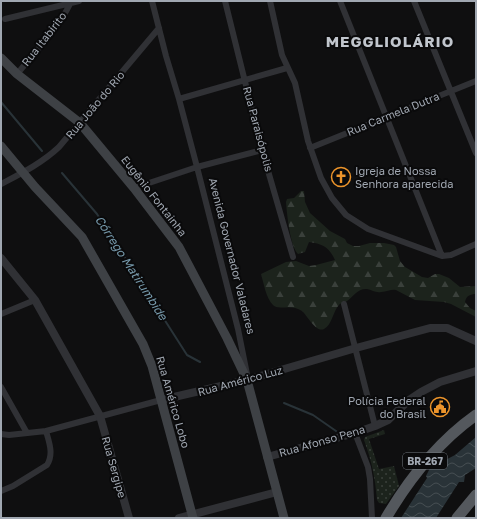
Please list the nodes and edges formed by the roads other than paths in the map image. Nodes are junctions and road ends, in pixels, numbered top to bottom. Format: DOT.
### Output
graph roads {
  1 [pos="79,1"];
  2 [pos="152,1"];
  3 [pos="225,1"];
  4 [pos="270,1"];
  5 [pos="340,1"];
  6 [pos="414,1"];
  7 [pos="70,4"];
  8 [pos="5,19"];
  9 [pos="159,28"];
  10 [pos="1,58"];
  11 [pos="287,68"];
  12 [pos="17,74"];
  13 [pos="245,81"];
  14 [pos="476,81"];
  15 [pos="450,91"];
  16 [pos="179,99"];
  17 [pos="386,118"];
  18 [pos="80,123"];
  19 [pos="1,146"];
  20 [pos="310,148"];
  21 [pos="262,150"];
  22 [pos="476,153"];
  23 [pos="197,166"];
  24 [pos="23,173"];
  25 [pos="1,184"];
  26 [pos="134,188"];
  27 [pos="476,244"];
  28 [pos="442,256"];
  29 [pos="293,257"];
  30 [pos="1,258"];
  31 [pos="35,300"];
  32 [pos="344,304"];
  33 [pos="1,314"];
  34 [pos="476,341"];
  35 [pos="356,348"];
  36 [pos="476,371"];
  37 [pos="247,380"];
  38 [pos="1,387"];
  39 [pos="162,400"];
  40 [pos="476,415"];
  41 [pos="100,416"];
  42 [pos="376,426"];
  43 [pos="46,430"];
  44 [pos="27,433"];
  45 [pos="355,433"];
  46 [pos="1,434"];
  47 [pos="268,457"];
  48 [pos="1,491"];
  49 [pos="277,492"];
  50 [pos="476,495"];
  51 [pos="192,516"];
  52 [pos="460,516"];
  53 [pos="129,518"];
  54 [pos="179,518"];
  55 [pos="284,518"];
  56 [pos="372,518"];
  57 [pos="386,518"];
  1 -- 7 [label="street"];
  2 -- 9 [label="street, Avenida Governador Valadares"];
  3 -- 13 [label="street, Rua Paraisópolis"];
  4 -- 11 [label="street"];
  5 -- 17 [label="street"];
  6 -- 15 [label="street"];
  7 -- 8 [label="street"];
  7 -- 12 [label="street, Rua Itabirito"];
  9 -- 16 [label="street, Avenida Governador Valadares"];
  9 -- 18 [label="street, Rua João do Rio"];
  10 -- 12 [label="main road, Eugênio Fontainha"];
  11 -- 13 [label="street"];
  11 -- 20 [label="street"];
  12 -- 18 [label="main road, Eugênio Fontainha"];
  13 -- 16 [label="street"];
  13 -- 21 [label="street, Rua Paraisópolis"];
  14 -- 15 [label="street, Rua Carmela Dutra"];
  15 -- 17 [label="street, Rua Carmela Dutra"];
  15 -- 22 [label="street"];
  16 -- 23 [label="street, Avenida Governador Valadares"];
  17 -- 20 [label="street, Rua Carmela Dutra"];
  17 -- 28 [label="street"];
  18 -- 24 [label="street, Rua João do Rio"];
  18 -- 26 [label="main road, Eugênio Fontainha"];
  19 -- 24 [label="main road, Rua Américo Lobo"];
  20 -- 28 [label="street"];
  21 -- 23 [label="street"];
  21 -- 29 [label="street, Rua Paraisópolis"];
  23 -- 26 [label="street"];
  23 -- 37 [label="street, Avenida Governador Valadares"];
  24 -- 25 [label="street, Rua João do Rio"];
  24 -- 39 [label="main road, Rua Américo Lobo"];
  26 -- 37 [label="main road, Eugênio Fontainha"];
  27 -- 28 [label="street"];
  30 -- 31 [label="street, Rua Sergipe"];
  31 -- 33 [label="street"];
  31 -- 41 [label="street, Rua Sergipe"];
  32 -- 35 [label="street"];
  34 -- 35 [label="street, Rua Américo Luz"];
  35 -- 37 [label="street, Rua Américo Luz"];
  35 -- 42 [label="street"];
  36 -- 42 [label="street, Rua Afonso Pena"];
  37 -- 39 [label="street, Rua Américo Luz"];
  37 -- 47 [label="main road, Avenida Governador Valadares"];
  38 -- 44 [label="street"];
  39 -- 41 [label="street, Rua Américo Luz"];
  39 -- 51 [label="main road, Rua Américo Lobo"];
  40 -- 57 [label="highway, BR-267"];
  41 -- 43 [label="street, Rua Américo Luz"];
  41 -- 53 [label="street, Rua Sergipe"];
  42 -- 45 [label="street, Rua Afonso Pena"];
  43 -- 44 [label="street, Rua Américo Luz"];
  43 -- 48 [label="street"];
  44 -- 46 [label="street, Rua Américo Luz"];
  45 -- 47 [label="street, Rua Afonso Pena"];
  45 -- 56 [label="street"];
  47 -- 49 [label="main road, Avenida Governador Valadares"];
  49 -- 51 [label="street"];
  49 -- 55 [label="main road, Avenida Governador Valadares"];
  50 -- 52 [label="highway"];
  51 -- 54 [label="street"];
}
